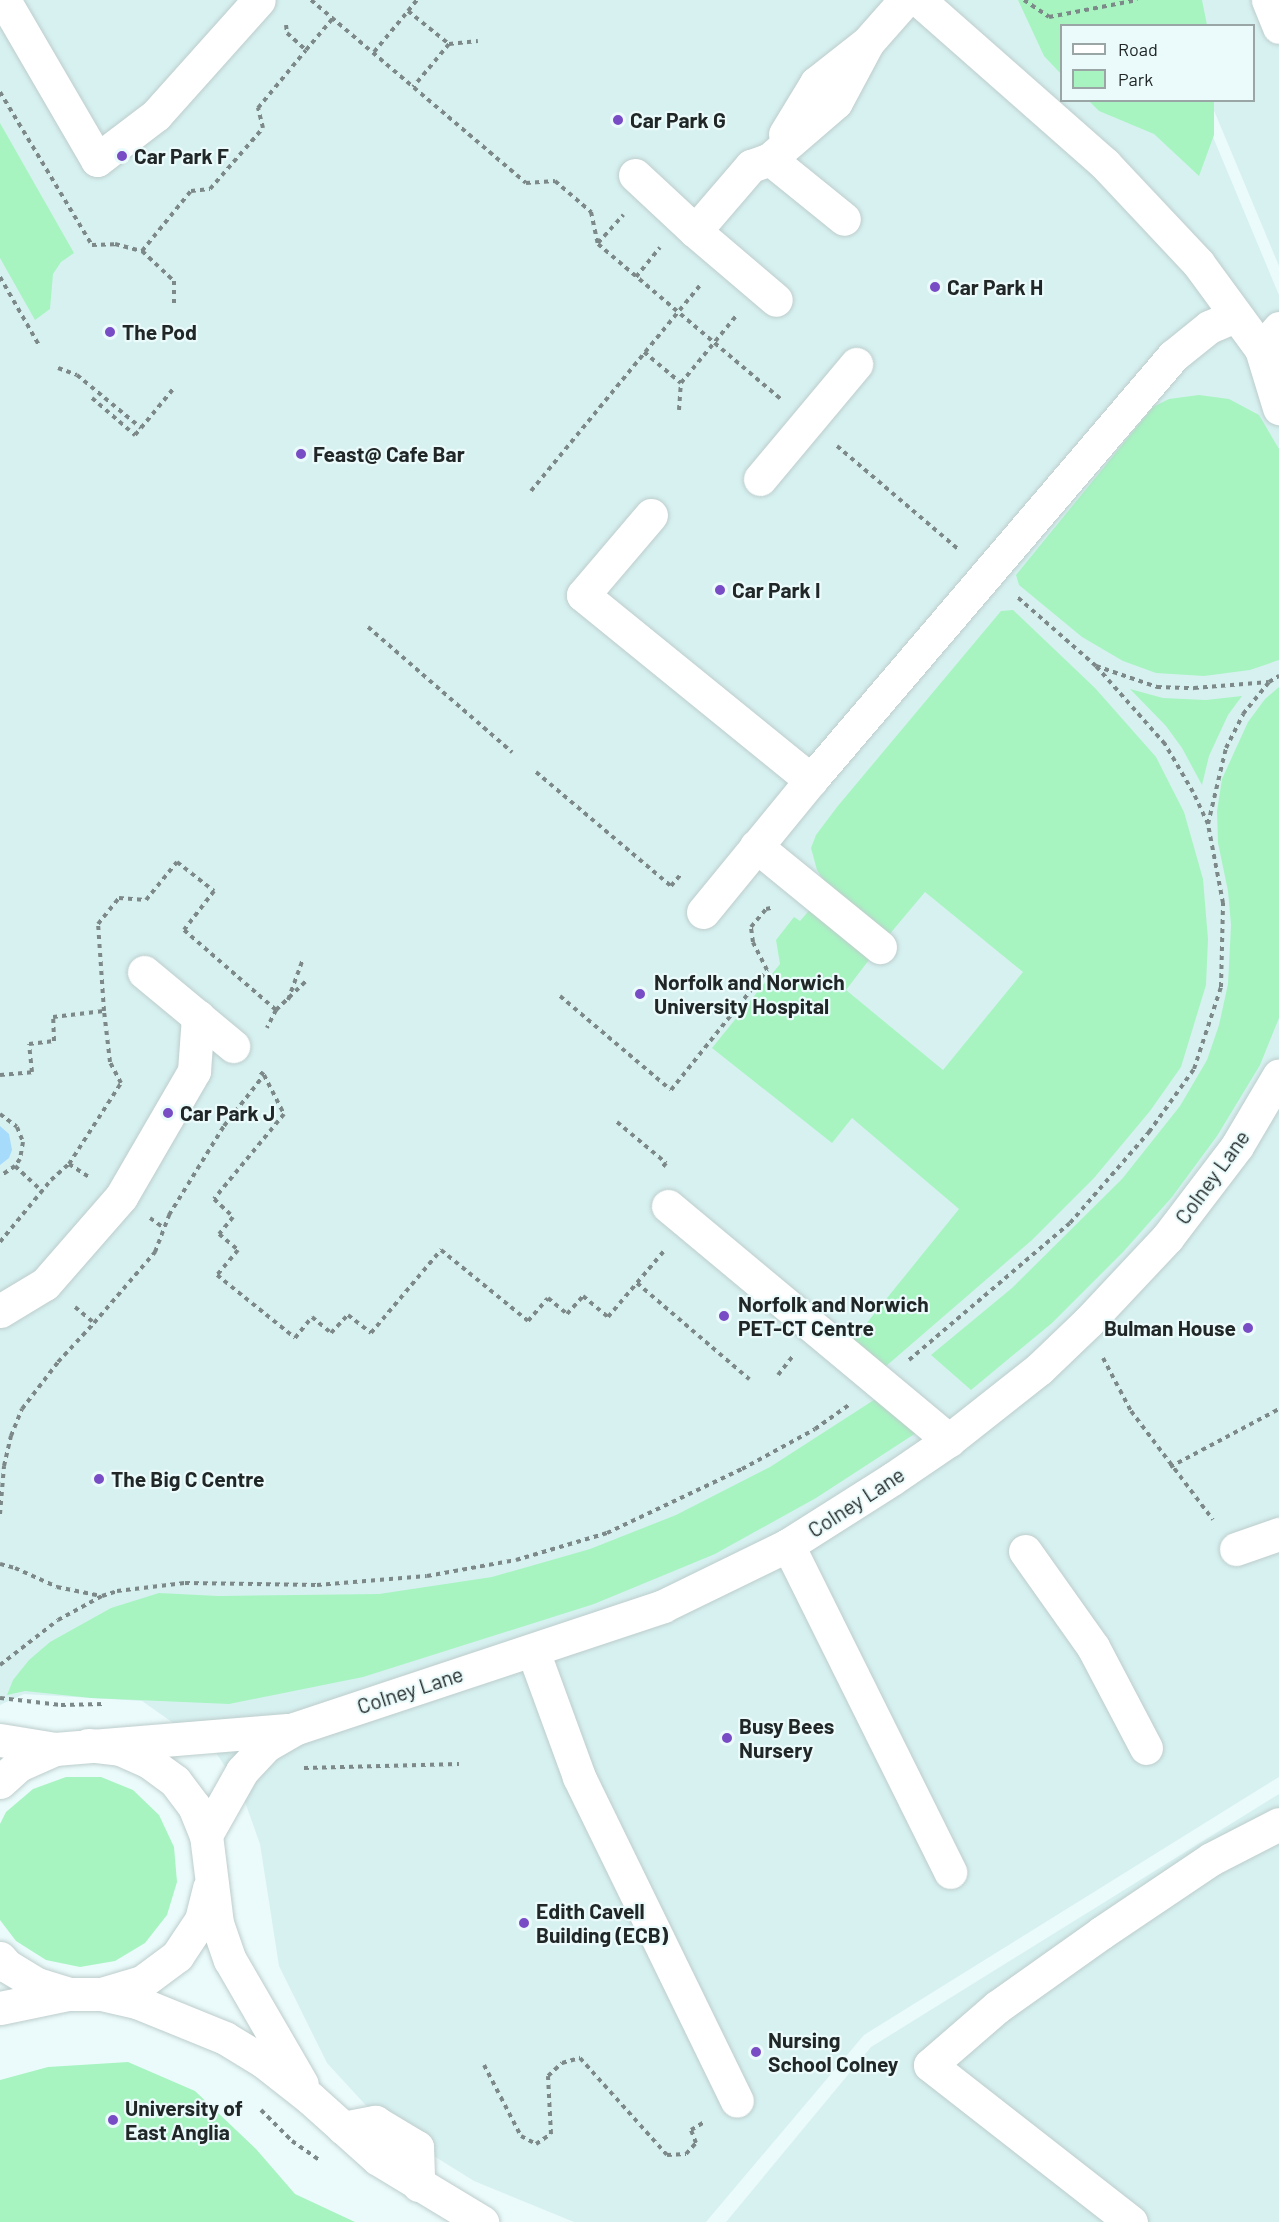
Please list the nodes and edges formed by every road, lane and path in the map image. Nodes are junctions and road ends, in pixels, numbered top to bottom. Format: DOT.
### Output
graph roads {
  1 [pos="4,0"];
  2 [pos="311,0"];
  3 [pos="417,0"];
  4 [pos="905,0"];
  5 [pos="919,0"];
  6 [pos="1024,0"];
  7 [pos="1137,0"];
  8 [pos="1268,0"];
  9 [pos="272,8"];
  10 [pos="408,11"];
  11 [pos="333,18"];
  12 [pos="1279,27"];
  13 [pos="478,40"];
  14 [pos="449,44"];
  15 [pos="374,52"];
  16 [pos="413,87"];
  17 [pos="770,159"];
  18 [pos="634,175"];
  19 [pos="844,219"];
  20 [pos="695,231"];
  21 [pos="142,251"];
  22 [pos="0,277"];
  23 [pos="706,277"];
  24 [pos="776,300"];
  25 [pos="174,305"];
  26 [pos="743,308"];
  27 [pos="678,312"];
  28 [pos="1235,316"];
  29 [pos="1270,339"];
  30 [pos="715,342"];
  31 [pos="39,345"];
  32 [pos="644,352"];
  33 [pos="856,364"];
  34 [pos="58,368"];
  35 [pos="681,383"];
  36 [pos="174,388"];
  37 [pos="92,398"];
  38 [pos="1279,408"];
  39 [pos="679,410"];
  40 [pos="807,422"];
  41 [pos="141,428"];
  42 [pos="760,479"];
  43 [pos="531,491"];
  44 [pos="651,515"];
  45 [pos="989,573"];
  46 [pos="368,627"];
  47 [pos="1096,666"];
  48 [pos="1279,676"];
  49 [pos="1269,682"];
  50 [pos="512,752"];
  51 [pos="536,772"];
  52 [pos="811,780"];
  53 [pos="1208,824"];
  54 [pos="756,846"];
  55 [pos="687,868"];
  56 [pos="774,907"];
  57 [pos="704,912"];
  58 [pos="880,947"];
  59 [pos="303,959"];
  60 [pos="144,972"];
  61 [pos="306,981"];
  62 [pos="560,996"];
  63 [pos="288,1000"];
  64 [pos="276,1010"];
  65 [pos="104,1011"];
  66 [pos="198,1017"];
  67 [pos="233,1046"];
  68 [pos="0,1075"];
  69 [pos="264,1075"];
  70 [pos="1279,1075"];
  71 [pos="0,1114"];
  72 [pos="617,1122"];
  73 [pos="69,1164"];
  74 [pos="15,1166"];
  75 [pos="0,1176"];
  76 [pos="42,1191"];
  77 [pos="668,1206"];
  78 [pos="0,1242"];
  79 [pos="667,1248"];
  80 [pos="154,1252"];
  81 [pos="637,1283"];
  82 [pos="72,1305"];
  83 [pos="0,1311"];
  84 [pos="94,1323"];
  85 [pos="1104,1359"];
  86 [pos="749,1378"];
  87 [pos="880,1381"];
  88 [pos="1279,1409"];
  89 [pos="949,1440"];
  90 [pos="1170,1467"];
  91 [pos="0,1515"];
  92 [pos="1279,1534"];
  93 [pos="788,1545"];
  94 [pos="1236,1549"];
  95 [pos="1025,1551"];
  96 [pos="0,1564"];
  97 [pos="102,1596"];
  98 [pos="533,1651"];
  99 [pos="0,1665"];
  100 [pos="0,1698"];
  101 [pos="106,1704"];
  102 [pos="294,1729"];
  103 [pos="0,1740"];
  104 [pos="88,1745"];
  105 [pos="1146,1748"];
  106 [pos="55,1749"];
  107 [pos="459,1764"];
  108 [pos="301,1768"];
  109 [pos="0,1782"];
  110 [pos="1279,1824"];
  111 [pos="206,1835"];
  112 [pos="950,1872"];
  113 [pos="211,1877"];
  114 [pos="0,1958"];
  115 [pos="86,1994"];
  116 [pos="0,2008"];
  117 [pos="484,2065"];
  118 [pos="310,2098"];
  119 [pos="737,2101"];
  120 [pos="256,2105"];
  121 [pos="277,2127"];
  122 [pos="482,2222"];
  123 [pos="1131,2222"];
  1 -- 9 [label="street"];
  2 -- 11 [label="path"];
  3 -- 10 [label="path"];
  4 -- 17 [label="street"];
  5 -- 28 [label="street"];
  6 -- 7 [label="path"];
  8 -- 12 [label="street"];
  9 -- 11 [label="path"];
  10 -- 14 [label="path"];
  10 -- 15 [label="path"];
  11 -- 15 [label="path"];
  13 -- 14 [label="path"];
  14 -- 16 [label="path"];
  15 -- 16 [label="path"];
  16 -- 27 [label="path"];
  17 -- 19 [label="street"];
  17 -- 20 [label="street"];
  18 -- 20 [label="street"];
  20 -- 24 [label="street"];
  21 -- 25 [label="path"];
  22 -- 31 [label="path"];
  23 -- 27 [label="path"];
  26 -- 30 [label="path"];
  27 -- 30 [label="path"];
  27 -- 32 [label="path"];
  28 -- 29 [label="street"];
  28 -- 45 [label="street"];
  29 -- 38 [label="street"];
  30 -- 35 [label="path"];
  30 -- 40 [label="path"];
  32 -- 35 [label="path"];
  32 -- 43 [label="path"];
  33 -- 40 [label="street"];
  34 -- 41 [label="path"];
  35 -- 39 [label="path"];
  36 -- 41 [label="path"];
  37 -- 41 [label="path"];
  40 -- 42 [label="street"];
  40 -- 45 [label="path"];
  44 -- 52 [label="street"];
  45 -- 47 [label="path"];
  45 -- 52 [label="street"];
  46 -- 50 [label="path"];
  47 -- 49 [label="path"];
  47 -- 53 [label="path"];
  48 -- 49 [label="path"];
  49 -- 53 [label="path"];
  51 -- 55 [label="path"];
  52 -- 54 [label="street"];
  53 -- 87 [label="path"];
  54 -- 57 [label="street"];
  54 -- 58 [label="street"];
  56 -- 62 [label="path"];
  59 -- 63 [label="path"];
  60 -- 66 [label="street"];
  61 -- 63 [label="path"];
  63 -- 64 [label="path"];
  65 -- 68 [label="path"];
  66 -- 67 [label="street"];
  66 -- 83 [label="street"];
  69 -- 81 [label="path"];
  70 -- 89 [label="street, Colney Lane"];
  71 -- 74 [label="path"];
  72 -- 77 [label="path"];
  73 -- 76 [label="path"];
  74 -- 75 [label="path"];
  74 -- 76 [label="path"];
  76 -- 78 [label="path"];
  77 -- 87 [label="street"];
  79 -- 81 [label="path"];
  80 -- 84 [label="path"];
  81 -- 86 [label="path"];
  82 -- 84 [label="path"];
  84 -- 91 [label="path"];
  85 -- 90 [label="path"];
  87 -- 89 [label="street"];
  87 -- 97 [label="path"];
  88 -- 90 [label="path"];
  89 -- 93 [label="street, Colney Lane"];
  90 -- 94 [label="path"];
  92 -- 94 [label="street"];
  93 -- 98 [label="street, Colney Lane"];
  93 -- 112 [label="street"];
  95 -- 105 [label="street"];
  96 -- 97 [label="path"];
  97 -- 99 [label="path"];
  98 -- 102 [label="street, Colney Lane"];
  98 -- 119 [label="street"];
  100 -- 101 [label="path"];
  102 -- 104 [label="street, Colney Lane"];
  102 -- 111 [label="street, Colney Lane"];
  103 -- 106 [label="street"];
  104 -- 106 [label="street, Colney Lane"];
  104 -- 111 [label="street, Colney Lane"];
  106 -- 109 [label="street, Colney Lane"];
  107 -- 108 [label="path"];
  110 -- 123 [label="street"];
  111 -- 113 [label="street, Colney Lane"];
  113 -- 115 [label="street, Colney Lane"];
  113 -- 118 [label="street, Colney Lane"];
  114 -- 115 [label="street, Colney Lane"];
  115 -- 116 [label="street, Colney Lane"];
  115 -- 118 [label="street, Colney Lane"];
  117 -- 119 [label="path"];
  118 -- 122 [label="street, Colney Lane"];
  120 -- 121 [label="path"];
}
